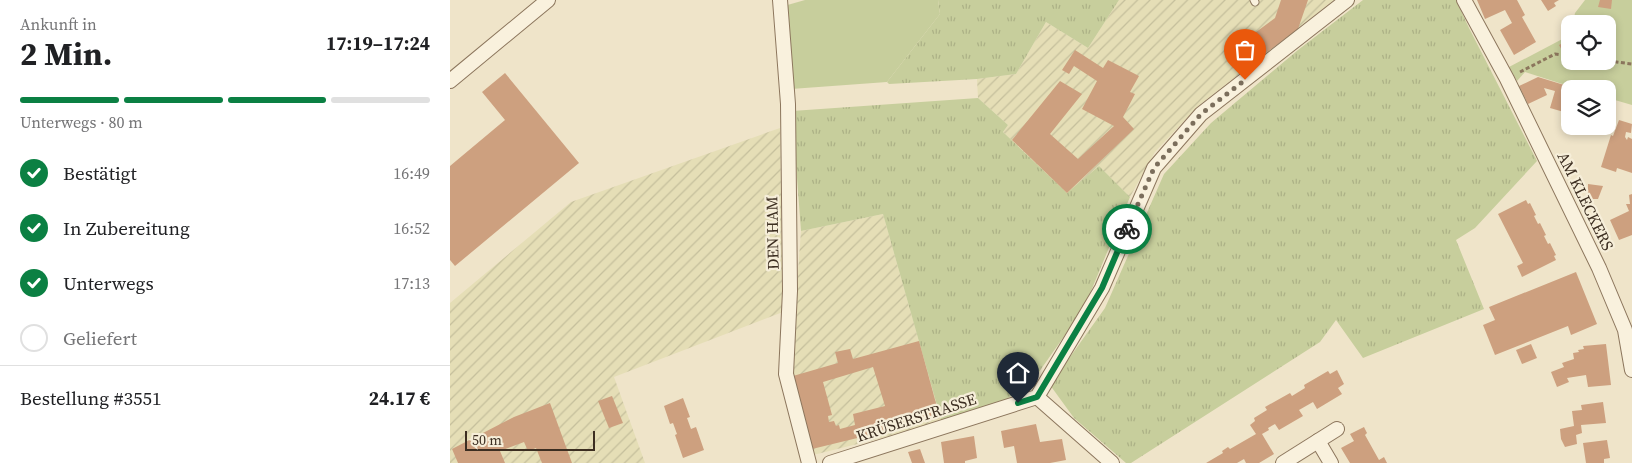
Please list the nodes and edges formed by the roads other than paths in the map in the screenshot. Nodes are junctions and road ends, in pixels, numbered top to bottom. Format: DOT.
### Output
graph roads {
  1 [pos="548,0"];
  2 [pos="780,0"];
  3 [pos="1347,0"];
  4 [pos="1464,0"];
  5 [pos="450,81"];
  6 [pos="1632,370"];
  7 [pos="1037,397"];
  8 [pos="1337,429"];
  9 [pos="1318,441"];
  10 [pos="809,463"];
  11 [pos="830,463"];
  12 [pos="1112,463"];
  13 [pos="1283,463"];
  14 [pos="1331,463"];
  1 -- 5 [label="street"];
  2 -- 10 [label="street, DEN HAM"];
  3 -- 7 [label="street"];
  4 -- 6 [label="street, AM KLECKERS"];
  7 -- 11 [label="street, KRÜSERSTRASSE"];
  7 -- 12 [label="street"];
  8 -- 9 [label="street"];
  9 -- 13 [label="street"];
  9 -- 14 [label="street"];
}
